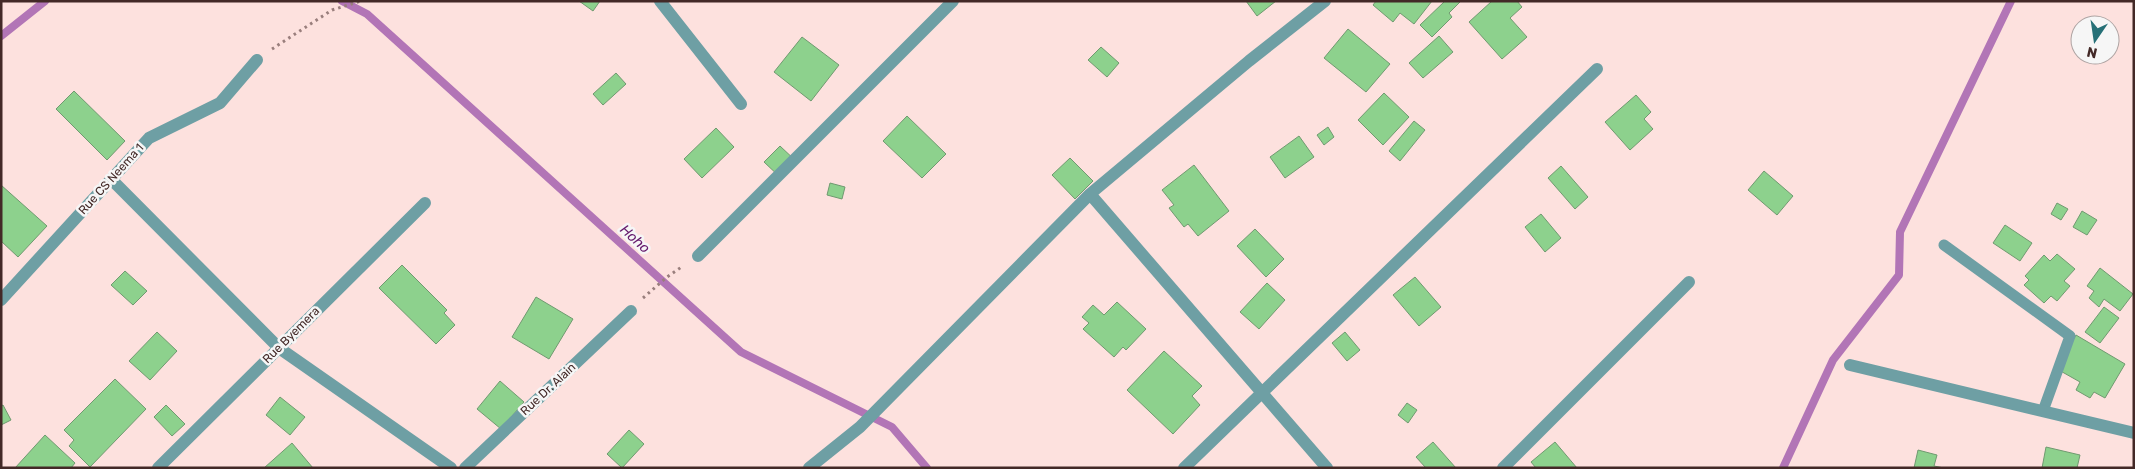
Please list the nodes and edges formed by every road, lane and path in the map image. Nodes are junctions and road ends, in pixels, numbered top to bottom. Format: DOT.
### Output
graph roads {
  1 [pos="660,1"];
  2 [pos="953,1"];
  3 [pos="1325,1"];
  4 [pos="360,2"];
  5 [pos="257,60"];
  6 [pos="1597,70"];
  7 [pos="741,104"];
  8 [pos="111,179"];
  9 [pos="1090,194"];
  10 [pos="425,203"];
  11 [pos="1944,246"];
  12 [pos="698,256"];
  13 [pos="667,277"];
  14 [pos="1689,282"];
  15 [pos="651,291"];
  16 [pos="1,300"];
  17 [pos="631,311"];
  18 [pos="279,348"];
  19 [pos="1850,365"];
  20 [pos="1261,392"];
  21 [pos="2043,411"];
  22 [pos="2134,432"];
  23 [pos="158,468"];
  24 [pos="450,468"];
  25 [pos="465,468"];
  26 [pos="809,468"];
  27 [pos="1184,468"];
  28 [pos="1327,468"];
  29 [pos="1503,468"];
  1 -- 7 [label="street"];
  2 -- 12 [label="street"];
  3 -- 9 [label="street"];
  4 -- 5 [label="path"];
  5 -- 8 [label="street, Rue CS Neema 1"];
  6 -- 20 [label="street"];
  8 -- 16 [label="street, Rue CS Neema 1"];
  8 -- 18 [label="street"];
  9 -- 20 [label="street"];
  9 -- 26 [label="street"];
  10 -- 18 [label="street, Rue Byemera"];
  11 -- 21 [label="lane"];
  13 -- 15 [label="path"];
  14 -- 29 [label="street"];
  17 -- 25 [label="street, Rue Dr. Alain"];
  18 -- 23 [label="street, Rue Byemera"];
  18 -- 24 [label="street"];
  19 -- 21 [label="street"];
  20 -- 27 [label="street"];
  20 -- 28 [label="street"];
  21 -- 22 [label="street"];
}
